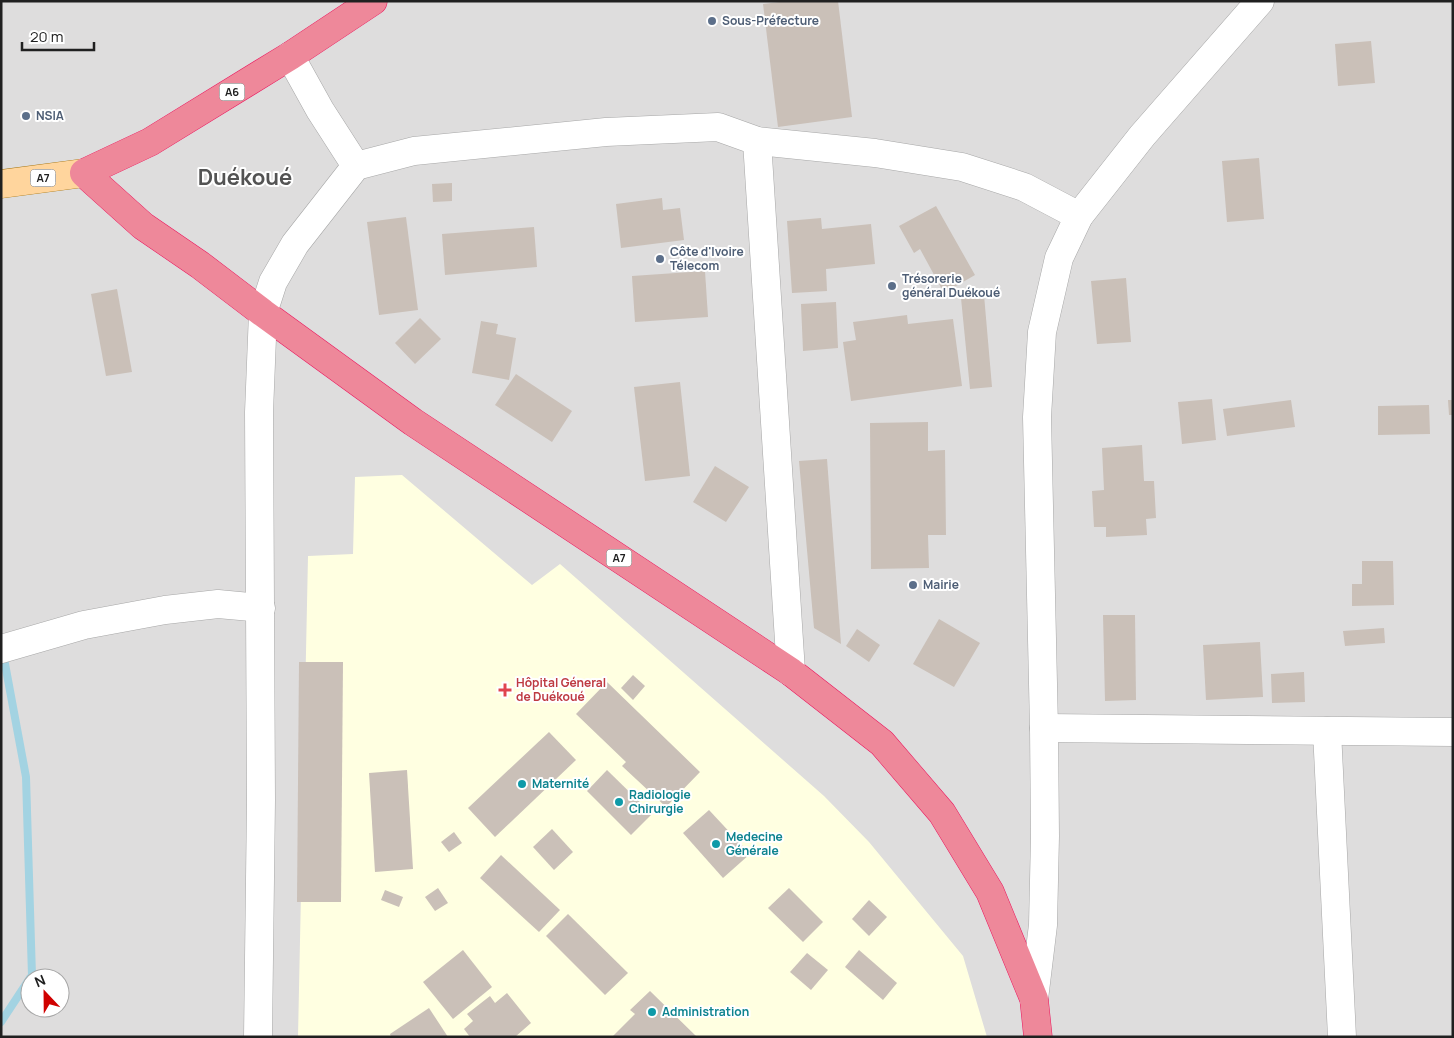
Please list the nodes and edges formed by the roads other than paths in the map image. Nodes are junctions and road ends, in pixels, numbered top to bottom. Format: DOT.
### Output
graph roads {
  1 [pos="373,1"];
  2 [pos="1260,1"];
  3 [pos="290,56"];
  4 [pos="757,141"];
  5 [pos="356,166"];
  6 [pos="84,173"];
  7 [pos="1,184"];
  8 [pos="1079,216"];
  9 [pos="263,314"];
  10 [pos="261,608"];
  11 [pos="1,649"];
  12 [pos="792,672"];
  13 [pos="1044,728"];
  14 [pos="1327,730"];
  15 [pos="1453,732"];
  16 [pos="1034,999"];
  17 [pos="258,1037"];
  18 [pos="1038,1037"];
  19 [pos="1342,1037"];
  1 -- 3 [label="highway, A6"];
  2 -- 8 [label="street"];
  3 -- 5 [label="street"];
  3 -- 6 [label="highway, A6"];
  4 -- 5 [label="street"];
  4 -- 8 [label="street"];
  4 -- 12 [label="street"];
  5 -- 9 [label="street"];
  6 -- 7 [label="main road, A7"];
  6 -- 9 [label="highway, A7"];
  8 -- 13 [label="street"];
  9 -- 10 [label="street"];
  9 -- 12 [label="highway, A7"];
  10 -- 11 [label="street"];
  10 -- 17 [label="street"];
  12 -- 16 [label="highway, A7"];
  13 -- 14 [label="street"];
  13 -- 16 [label="street"];
  14 -- 15 [label="street"];
  14 -- 19 [label="street"];
  16 -- 18 [label="highway, A7"];
}
